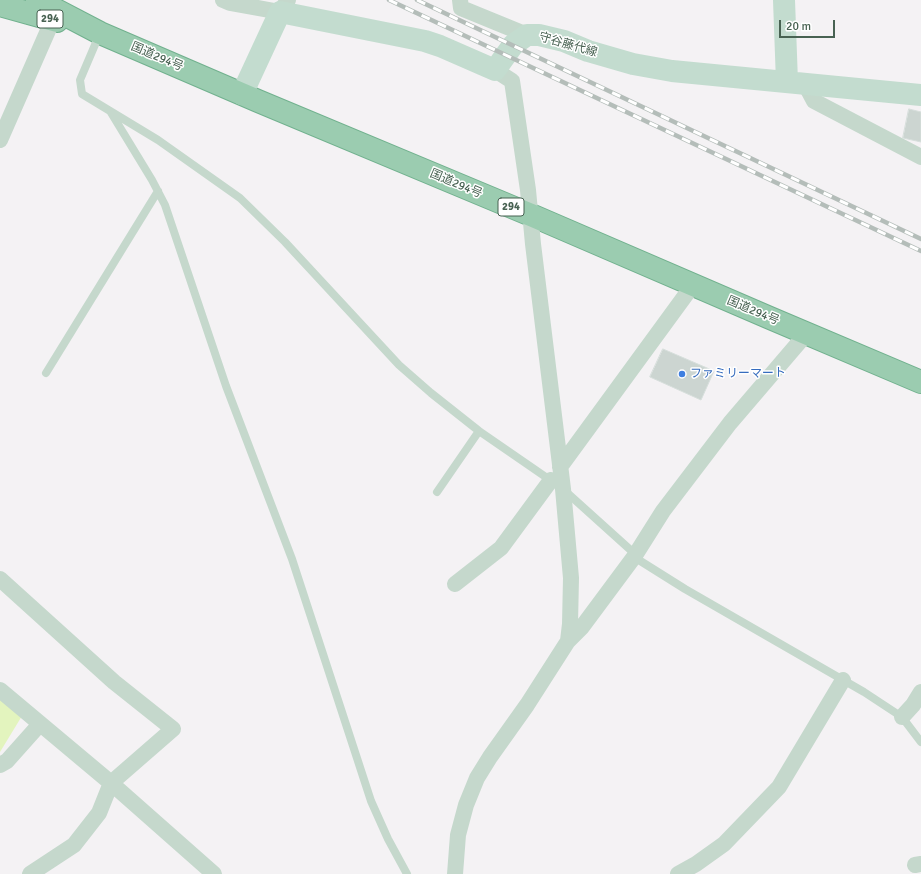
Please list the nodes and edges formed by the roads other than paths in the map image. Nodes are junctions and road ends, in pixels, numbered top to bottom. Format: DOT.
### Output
graph roads {
  1 [pos="37,0"];
  2 [pos="223,0"];
  3 [pos="460,0"];
  4 [pos="784,0"];
  5 [pos="0,4"];
  6 [pos="284,6"];
  7 [pos="55,15"];
  8 [pos="100,33"];
  9 [pos="527,35"];
  10 [pos="495,70"];
  11 [pos="796,83"];
  12 [pos="242,94"];
  13 [pos="921,95"];
  14 [pos="110,111"];
  15 [pos="0,140"];
  16 [pos="921,157"];
  17 [pos="158,191"];
  18 [pos="531,215"];
  19 [pos="693,285"];
  20 [pos="807,334"];
  21 [pos="46,374"];
  22 [pos="921,382"];
  23 [pos="479,431"];
  24 [pos="560,466"];
  25 [pos="557,485"];
  26 [pos="437,492"];
  27 [pos="635,555"];
  28 [pos="0,579"];
  29 [pos="455,584"];
  30 [pos="568,641"];
  31 [pos="843,680"];
  32 [pos="0,690"];
  33 [pos="921,692"];
  34 [pos="902,717"];
  35 [pos="40,724"];
  36 [pos="921,742"];
  37 [pos="0,765"];
  38 [pos="110,783"];
  39 [pos="207,872"];
  40 [pos="30,874"];
  41 [pos="408,874"];
  42 [pos="455,874"];
  43 [pos="678,874"];
  1 -- 7 [label="highway, 国道294号 / 294"];
  2 -- 6 [label="street"];
  3 -- 9 [label="street"];
  4 -- 11 [label="main road"];
  5 -- 7 [label="highway, 国道294号 / 294"];
  6 -- 10 [label="main road"];
  6 -- 12 [label="main road"];
  7 -- 8 [label="highway, 国道294号 / 294"];
  7 -- 15 [label="street"];
  8 -- 12 [label="highway, 国道294号 / 294"];
  8 -- 14 [label="lane"];
  9 -- 10 [label="main road, 守谷藤代線"];
  9 -- 11 [label="main road, 守谷藤代線"];
  10 -- 18 [label="street"];
  11 -- 13 [label="main road, 守谷藤代線"];
  11 -- 16 [label="street"];
  12 -- 18 [label="highway, 国道294号 / 294"];
  14 -- 17 [label="lane"];
  14 -- 23 [label="lane"];
  17 -- 21 [label="lane"];
  17 -- 41 [label="lane"];
  18 -- 19 [label="highway, 国道294号 / 294"];
  18 -- 24 [label="street"];
  19 -- 20 [label="highway, 国道294号 / 294"];
  19 -- 24 [label="street"];
  20 -- 22 [label="highway, 国道294号 / 294"];
  20 -- 27 [label="street"];
  23 -- 25 [label="lane"];
  23 -- 26 [label="lane"];
  24 -- 25 [label="street"];
  25 -- 27 [label="lane"];
  25 -- 29 [label="street"];
  25 -- 30 [label="street"];
  27 -- 30 [label="street"];
  27 -- 31 [label="lane"];
  28 -- 38 [label="street"];
  30 -- 42 [label="street"];
  31 -- 34 [label="lane"];
  31 -- 43 [label="street"];
  32 -- 35 [label="street"];
  33 -- 34 [label="street"];
  34 -- 36 [label="lane"];
  35 -- 37 [label="street"];
  35 -- 38 [label="street"];
  38 -- 39 [label="street"];
  38 -- 40 [label="street"];
}
